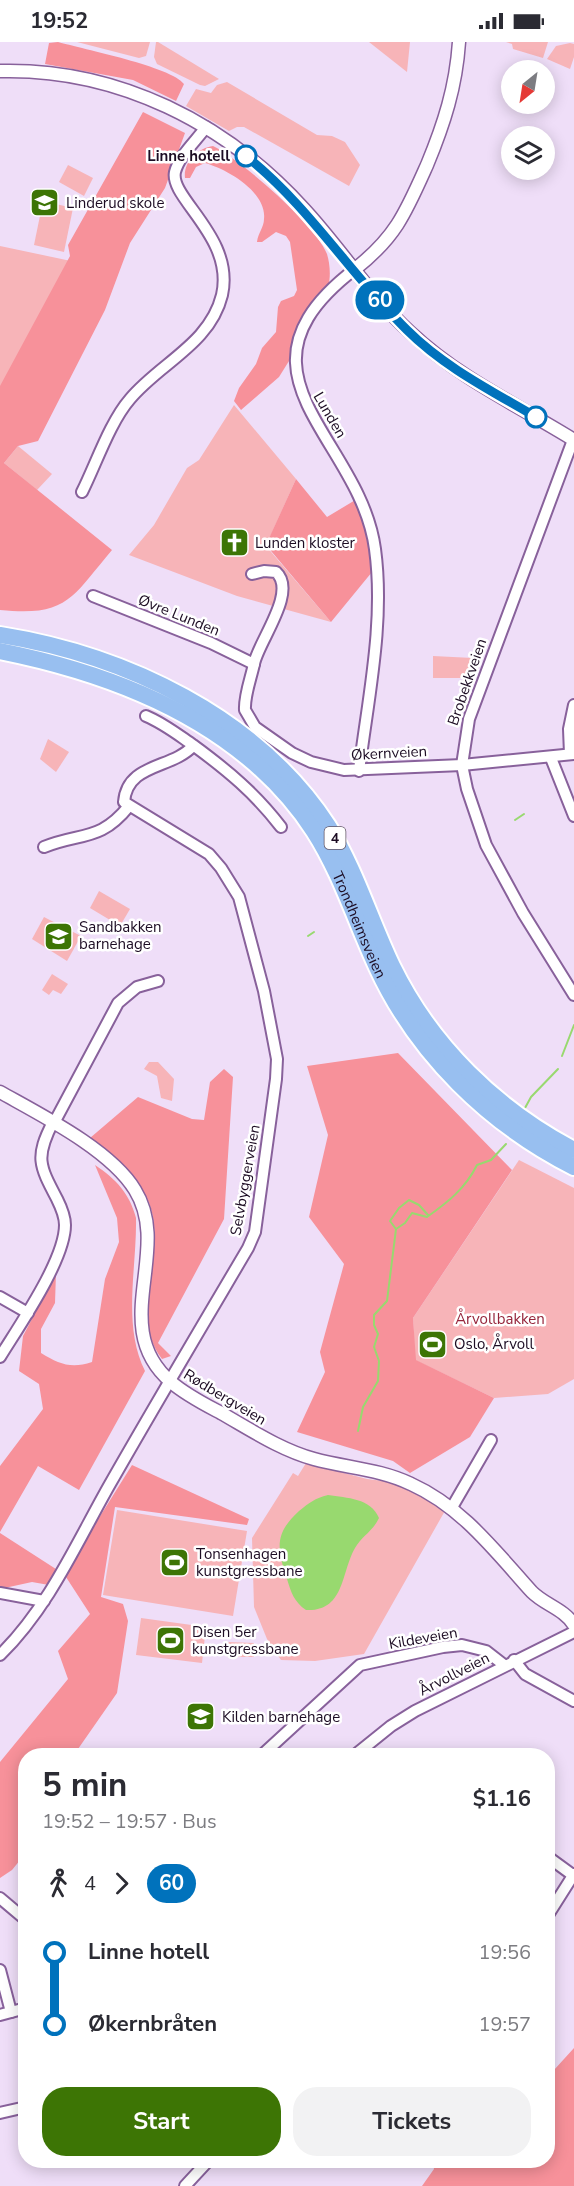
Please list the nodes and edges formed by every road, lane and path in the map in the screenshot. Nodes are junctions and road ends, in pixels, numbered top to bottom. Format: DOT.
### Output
graph roads {
  1 [pos="459,42"];
  2 [pos="0,71"];
  3 [pos="206,127"];
  4 [pos="355,269"];
  5 [pos="574,439"];
  6 [pos="82,492"];
  7 [pos="252,574"];
  8 [pos="93,596"];
  9 [pos="0,635"];
  10 [pos="6,653"];
  11 [pos="254,664"];
  12 [pos="574,705"];
  13 [pos="146,716"];
  14 [pos="193,746"];
  15 [pos="572,754"];
  16 [pos="551,758"];
  17 [pos="462,765"];
  18 [pos="359,771"];
  19 [pos="129,806"];
  20 [pos="574,816"];
  21 [pos="281,827"];
  22 [pos="44,847"];
  23 [pos="158,981"];
  24 [pos="574,995"];
  25 [pos="0,1092"];
  26 [pos="54,1123"];
  27 [pos="574,1150"];
  28 [pos="574,1167"];
  29 [pos="0,1297"];
  30 [pos="28,1313"];
  31 [pos="0,1357"];
  32 [pos="171,1382"];
  33 [pos="491,1440"];
  34 [pos="451,1509"];
  35 [pos="0,1593"];
  36 [pos="44,1601"];
  37 [pos="574,1625"];
  38 [pos="574,1632"];
  39 [pos="0,1655"];
  40 [pos="514,1660"];
  41 [pos="504,1665"];
  42 [pos="574,1701"];
  43 [pos="270,1748"];
  44 [pos="364,1748"];
  45 [pos="555,1862"];
  46 [pos="574,1876"];
  47 [pos="0,1898"];
  48 [pos="555,1904"];
  49 [pos="18,1913"];
  50 [pos="0,1970"];
  51 [pos="5,2014"];
  52 [pos="18,2109"];
  53 [pos="0,2113"];
  54 [pos="202,2168"];
  55 [pos="185,2186"];
  1 -- 4 [label="street, Lunden"];
  2 -- 3 [label="street"];
  3 -- 4 [label="street"];
  3 -- 6 [label="street"];
  4 -- 5 [label="street"];
  4 -- 18 [label="street, Lunden"];
  5 -- 17 [label="street, Brobekkveien"];
  7 -- 11 [label="street"];
  8 -- 11 [label="street, Øvre Lunden"];
  9 -- 27 [label="highway, Trondheimsveien / 4"];
  10 -- 28 [label="highway, Trondheimsveien / 4"];
  11 -- 18 [label="street, Økernveien"];
  12 -- 15 [label="street"];
  13 -- 14 [label="street"];
  14 -- 19 [label="street"];
  14 -- 21 [label="street"];
  15 -- 16 [label="street, Økernveien"];
  16 -- 17 [label="street, Økernveien"];
  16 -- 20 [label="street"];
  17 -- 18 [label="street, Økernveien"];
  17 -- 24 [label="street, Brobekkveien"];
  19 -- 22 [label="street"];
  19 -- 32 [label="street, Selvbyggerveien"];
  23 -- 26 [label="street"];
  25 -- 26 [label="street, Rødbergveien"];
  26 -- 30 [label="street"];
  26 -- 32 [label="street, Rødbergveien"];
  29 -- 30 [label="street"];
  30 -- 31 [label="street"];
  32 -- 34 [label="street, Rødbergveien"];
  32 -- 36 [label="street, Selvbyggerveien"];
  33 -- 34 [label="street"];
  34 -- 37 [label="street, Rødbergveien"];
  35 -- 36 [label="street"];
  36 -- 39 [label="street, Selvbyggerveien"];
  38 -- 40 [label="street, Årvollveien"];
  40 -- 41 [label="street, Årvollveien"];
  40 -- 42 [label="street"];
  41 -- 43 [label="street, Kildeveien"];
  41 -- 44 [label="street, Årvollveien"];
  45 -- 46 [label="street"];
  46 -- 48 [label="street"];
  47 -- 49 [label="street"];
  50 -- 51 [label="street"];
  52 -- 53 [label="street"];
  54 -- 55 [label="street"];
}
